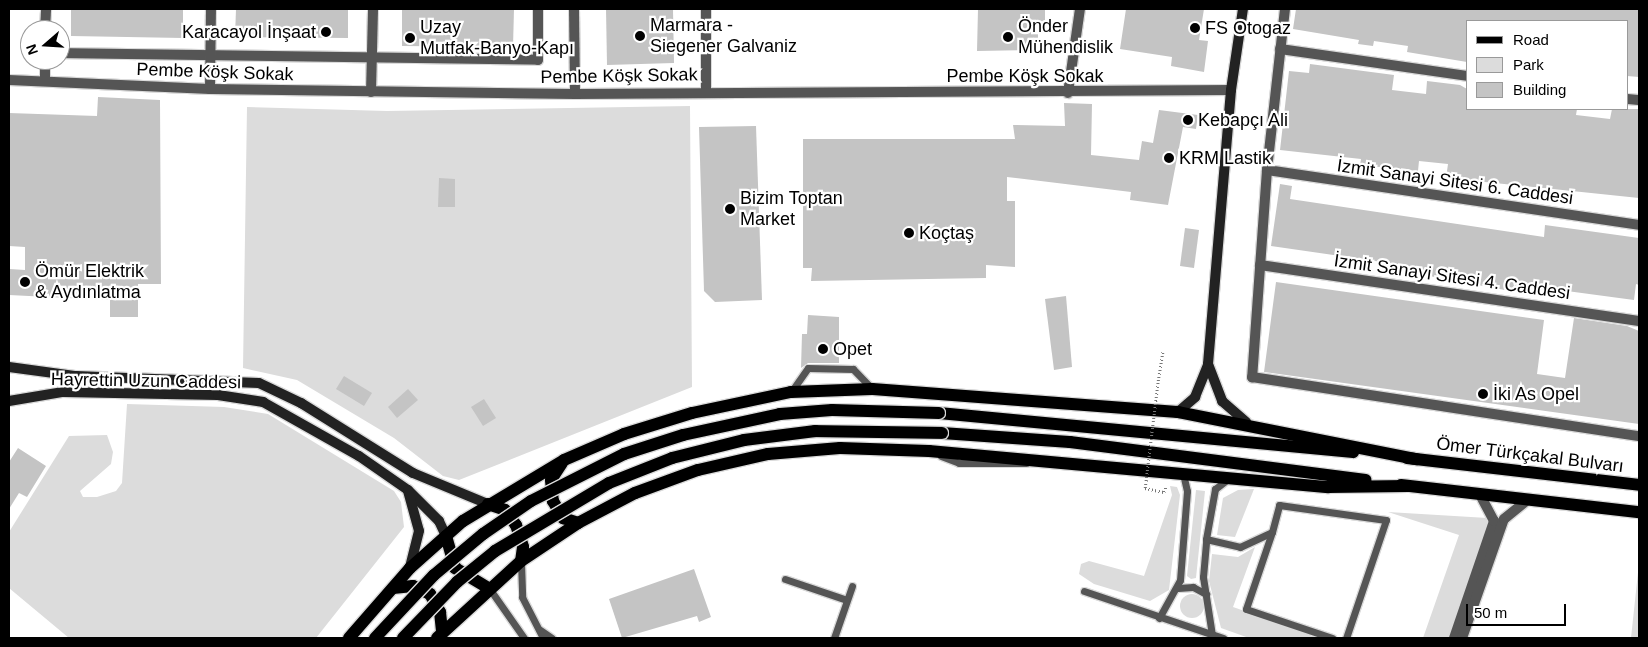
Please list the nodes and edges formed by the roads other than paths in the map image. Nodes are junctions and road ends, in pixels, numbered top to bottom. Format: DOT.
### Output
graph roads {
  1 [pos="211,9"];
  2 [pos="373,9"];
  3 [pos="538,9"];
  4 [pos="574,9"];
  5 [pos="706,9"];
  6 [pos="1080,9"];
  7 [pos="1243,9"];
  8 [pos="1285,9"];
  9 [pos="1280,49"];
  10 [pos="70,53"];
  11 [pos="210,55"];
  12 [pos="372,57"];
  13 [pos="45,70"];
  14 [pos="1466,76"];
  15 [pos="9,80"];
  16 [pos="45,81"];
  17 [pos="210,89"];
  18 [pos="1231,90"];
  19 [pos="706,91"];
  20 [pos="371,92"];
  21 [pos="1068,93"];
  22 [pos="575,94"];
  23 [pos="1267,170"];
  24 [pos="1639,225"];
  25 [pos="1260,265"];
  26 [pos="1639,320"];
  27 [pos="1208,364"];
  28 [pos="9,367"];
  29 [pos="872,389"];
  30 [pos="791,392"];
  31 [pos="9,401"];
  32 [pos="1178,412"];
  33 [pos="1246,422"];
  34 [pos="1639,436"];
  35 [pos="1416,459"];
  36 [pos="564,460"];
  37 [pos="1183,474"];
  38 [pos="1228,479"];
  39 [pos="1639,485"];
  40 [pos="1408,486"];
  41 [pos="408,490"];
  42 [pos="1480,495"];
  43 [pos="1526,501"];
  44 [pos="488,504"];
  45 [pos="1639,512"];
  46 [pos="578,524"];
  47 [pos="1272,532"];
  48 [pos="446,536"];
  49 [pos="1206,539"];
  50 [pos="521,561"];
  51 [pos="410,568"];
  52 [pos="785,580"];
  53 [pos="852,586"];
  54 [pos="393,588"];
  55 [pos="488,588"];
  56 [pos="1178,588"];
  57 [pos="1084,592"];
  58 [pos="1206,594"];
  59 [pos="847,600"];
  60 [pos="1159,618"];
  61 [pos="536,627"];
  62 [pos="440,635"];
  63 [pos="1212,635"];
  64 [pos="349,638"];
  65 [pos="375,638"];
  66 [pos="403,638"];
  67 [pos="524,638"];
  68 [pos="543,638"];
  69 [pos="552,638"];
  70 [pos="834,638"];
  71 [pos="1223,638"];
  72 [pos="1332,638"];
  73 [pos="1346,638"];
  74 [pos="1454,638"];
  75 [pos="1462,638"];
  1 -- 11 [label="street"];
  2 -- 12 [label="street"];
  3 -- 12 [label="street"];
  4 -- 22 [label="street"];
  5 -- 19 [label="street"];
  6 -- 21 [label="street"];
  7 -- 18 [label="street"];
  8 -- 9 [label="street"];
  9 -- 14 [label="street"];
  9 -- 23 [label="street"];
  10 -- 11 [label="street"];
  11 -- 12 [label="street"];
  11 -- 17 [label="street"];
  12 -- 20 [label="street"];
  13 -- 16 [label="street"];
  15 -- 16 [label="street, Pembe Köşk Sokak"];
  16 -- 17 [label="street, Pembe Köşk Sokak"];
  17 -- 20 [label="street, Pembe Köşk Sokak"];
  18 -- 21 [label="street, Pembe Köşk Sokak"];
  18 -- 27 [label="street"];
  19 -- 21 [label="street, Pembe Köşk Sokak"];
  19 -- 22 [label="street, Pembe Köşk Sokak"];
  20 -- 22 [label="street, Pembe Köşk Sokak"];
  23 -- 24 [label="street, İzmit Sanayi Sitesi 6. Caddesi"];
  23 -- 25 [label="street"];
  25 -- 26 [label="street, İzmit Sanayi Sitesi 4. Caddesi"];
  25 -- 34 [label="street"];
  27 -- 32 [label="street"];
  27 -- 33 [label="street"];
  28 -- 44 [label="street"];
  29 -- 30 [label="main road"];
  29 -- 30 [label="lane"];
  29 -- 32 [label="main road"];
  30 -- 36 [label="main road"];
  31 -- 41 [label="street, Hayrettin Uzun Caddesi"];
  32 -- 33 [label="main road"];
  33 -- 35 [label="main road"];
  35 -- 39 [label="main road, Ömer Türkçakal Bulvarı"];
  35 -- 65 [label="main road, bridge"];
  36 -- 44 [label="main road"];
  36 -- 46 [label="main road"];
  37 -- 38 [label="main road"];
  37 -- 46 [label="main road"];
  37 -- 56 [label="lane"];
  38 -- 40 [label="main road"];
  38 -- 49 [label="lane"];
  40 -- 42 [label="main road"];
  40 -- 66 [label="main road, bridge"];
  41 -- 48 [label="street, Hayrettin Uzun Caddesi"];
  41 -- 51 [label="street"];
  42 -- 43 [label="main road"];
  42 -- 74 [label="street"];
  43 -- 45 [label="main road"];
  43 -- 75 [label="street"];
  44 -- 48 [label="main road"];
  44 -- 50 [label="main road"];
  46 -- 50 [label="main road"];
  47 -- 49 [label="lane"];
  47 -- 72 [label="lane"];
  47 -- 73 [label="lane"];
  48 -- 51 [label="main road"];
  48 -- 55 [label="main road"];
  49 -- 58 [label="lane"];
  50 -- 55 [label="main road"];
  50 -- 61 [label="lane"];
  51 -- 54 [label="main road"];
  52 -- 59 [label="lane"];
  53 -- 59 [label="lane"];
  54 -- 62 [label="main road"];
  54 -- 64 [label="main road"];
  55 -- 62 [label="main road"];
  55 -- 67 [label="lane"];
  56 -- 58 [label="lane"];
  56 -- 60 [label="lane"];
  57 -- 60 [label="lane"];
  58 -- 63 [label="lane"];
  59 -- 70 [label="lane"];
  60 -- 63 [label="lane"];
  61 -- 68 [label="lane"];
  61 -- 69 [label="lane"];
  63 -- 71 [label="lane"];
}
